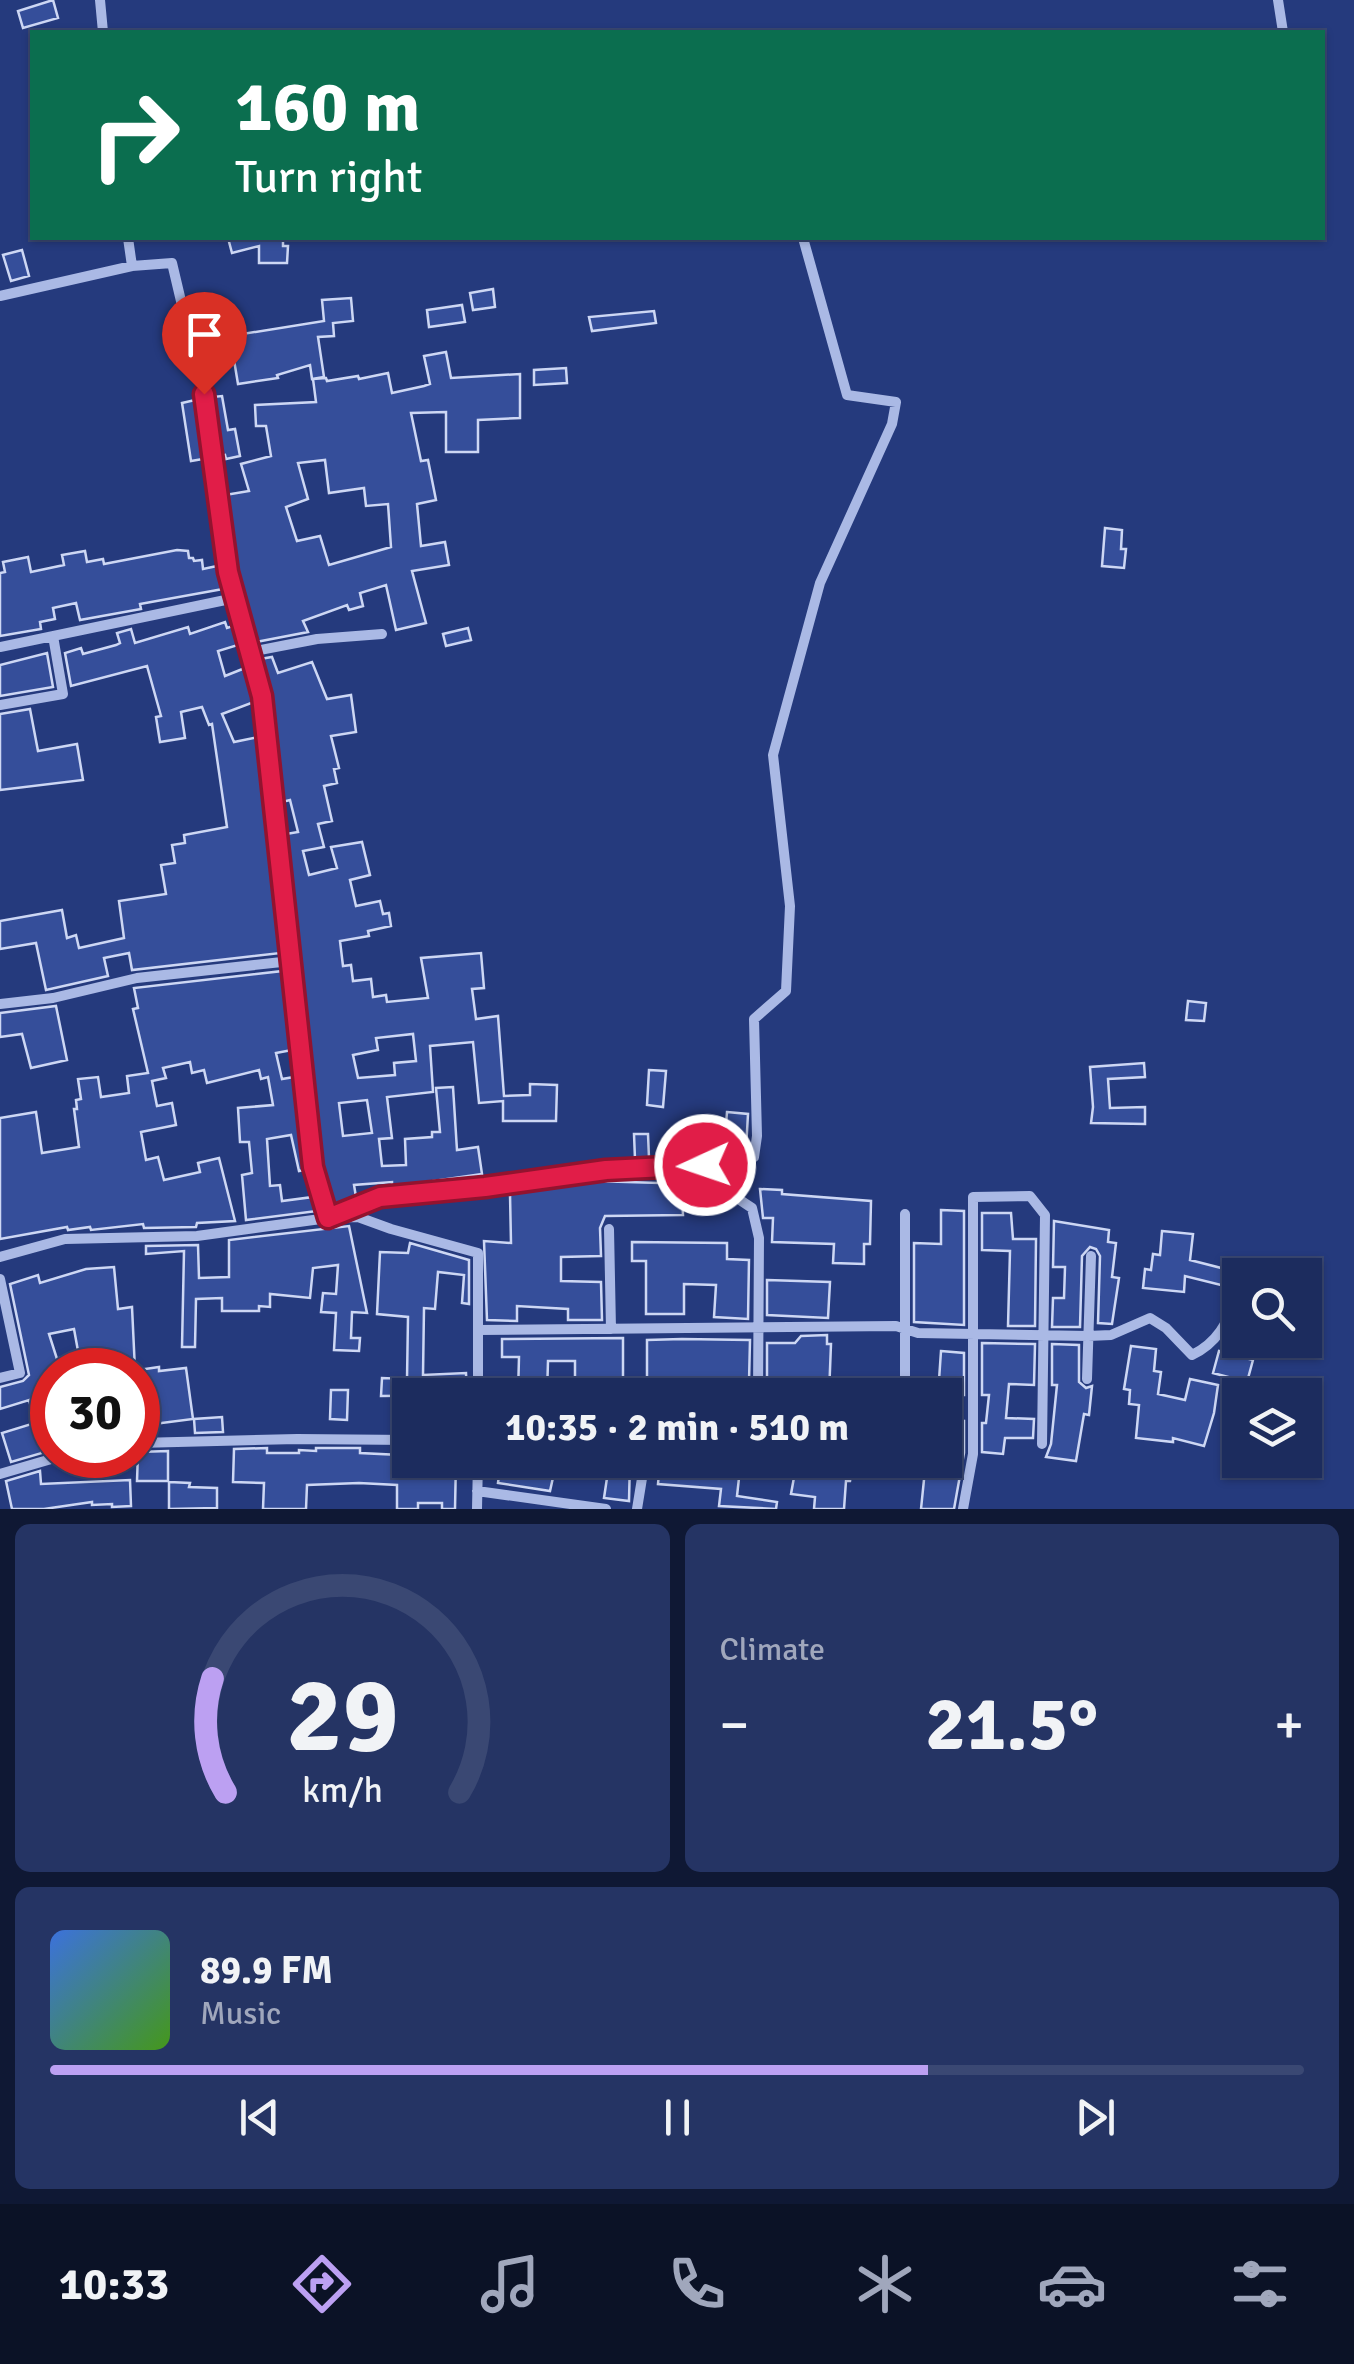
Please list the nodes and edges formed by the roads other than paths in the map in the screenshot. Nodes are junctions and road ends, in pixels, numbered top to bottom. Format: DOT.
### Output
graph roads {
  1 [pos="100,0"];
  2 [pos="1278,0"];
  3 [pos="104,30"];
  4 [pos="1283,30"];
  5 [pos="128,240"];
  6 [pos="804,240"];
  7 [pos="132,266"];
  8 [pos="0,296"];
  9 [pos="235,598"];
  10 [pos="382,634"];
  11 [pos="53,636"];
  12 [pos="0,647"];
  13 [pos="250,652"];
  14 [pos="0,704"];
  15 [pos="291,961"];
  16 [pos="0,1004"];
  17 [pos="700,1129"];
  18 [pos="705,1165"];
  19 [pos="904,1214"];
  20 [pos="328,1218"];
  21 [pos="609,1229"];
  22 [pos="1091,1256"];
  23 [pos="0,1258"];
  24 [pos="0,1279"];
  25 [pos="758,1328"];
  26 [pos="611,1329"];
  27 [pos="904,1329"];
  28 [pos="478,1330"];
  29 [pos="1222,1331"];
  30 [pos="1044,1333"];
  31 [pos="974,1334"];
  32 [pos="1088,1336"];
  33 [pos="0,1378"];
  34 [pos="478,1378"];
  35 [pos="758,1378"];
  36 [pos="904,1378"];
  37 [pos="1087,1379"];
  38 [pos="392,1440"];
  39 [pos="160,1442"];
  40 [pos="1042,1444"];
  41 [pos="30,1465"];
  42 [pos="0,1474"];
  43 [pos="478,1478"];
  44 [pos="642,1478"];
  45 [pos="478,1491"];
  46 [pos="478,1509"];
  47 [pos="606,1509"];
  48 [pos="637,1509"];
  49 [pos="963,1509"];
  1 -- 3 [label="street"];
  2 -- 4 [label="street"];
  5 -- 7 [label="street"];
  6 -- 18 [label="street"];
  7 -- 8 [label="street"];
  7 -- 9 [label="street"];
  9 -- 11 [label="street"];
  9 -- 13 [label="street"];
  10 -- 13 [label="street"];
  11 -- 12 [label="street"];
  11 -- 14 [label="street"];
  13 -- 15 [label="street"];
  15 -- 16 [label="street"];
  15 -- 20 [label="street"];
  17 -- 18 [label="street"];
  18 -- 20 [label="street"];
  18 -- 25 [label="street"];
  19 -- 27 [label="street"];
  20 -- 23 [label="street"];
  20 -- 28 [label="street"];
  21 -- 26 [label="street"];
  22 -- 32 [label="street"];
  24 -- 33 [label="street"];
  25 -- 26 [label="street"];
  25 -- 27 [label="street"];
  25 -- 35 [label="street"];
  26 -- 28 [label="street"];
  27 -- 31 [label="street"];
  27 -- 36 [label="street"];
  28 -- 34 [label="street"];
  29 -- 32 [label="street"];
  30 -- 31 [label="street"];
  30 -- 31 [label="street"];
  30 -- 32 [label="street"];
  30 -- 40 [label="street"];
  31 -- 49 [label="street"];
  32 -- 37 [label="street"];
  38 -- 39 [label="street"];
  41 -- 42 [label="street"];
  43 -- 45 [label="street"];
  44 -- 48 [label="street"];
  45 -- 46 [label="street"];
  45 -- 47 [label="street"];
}
